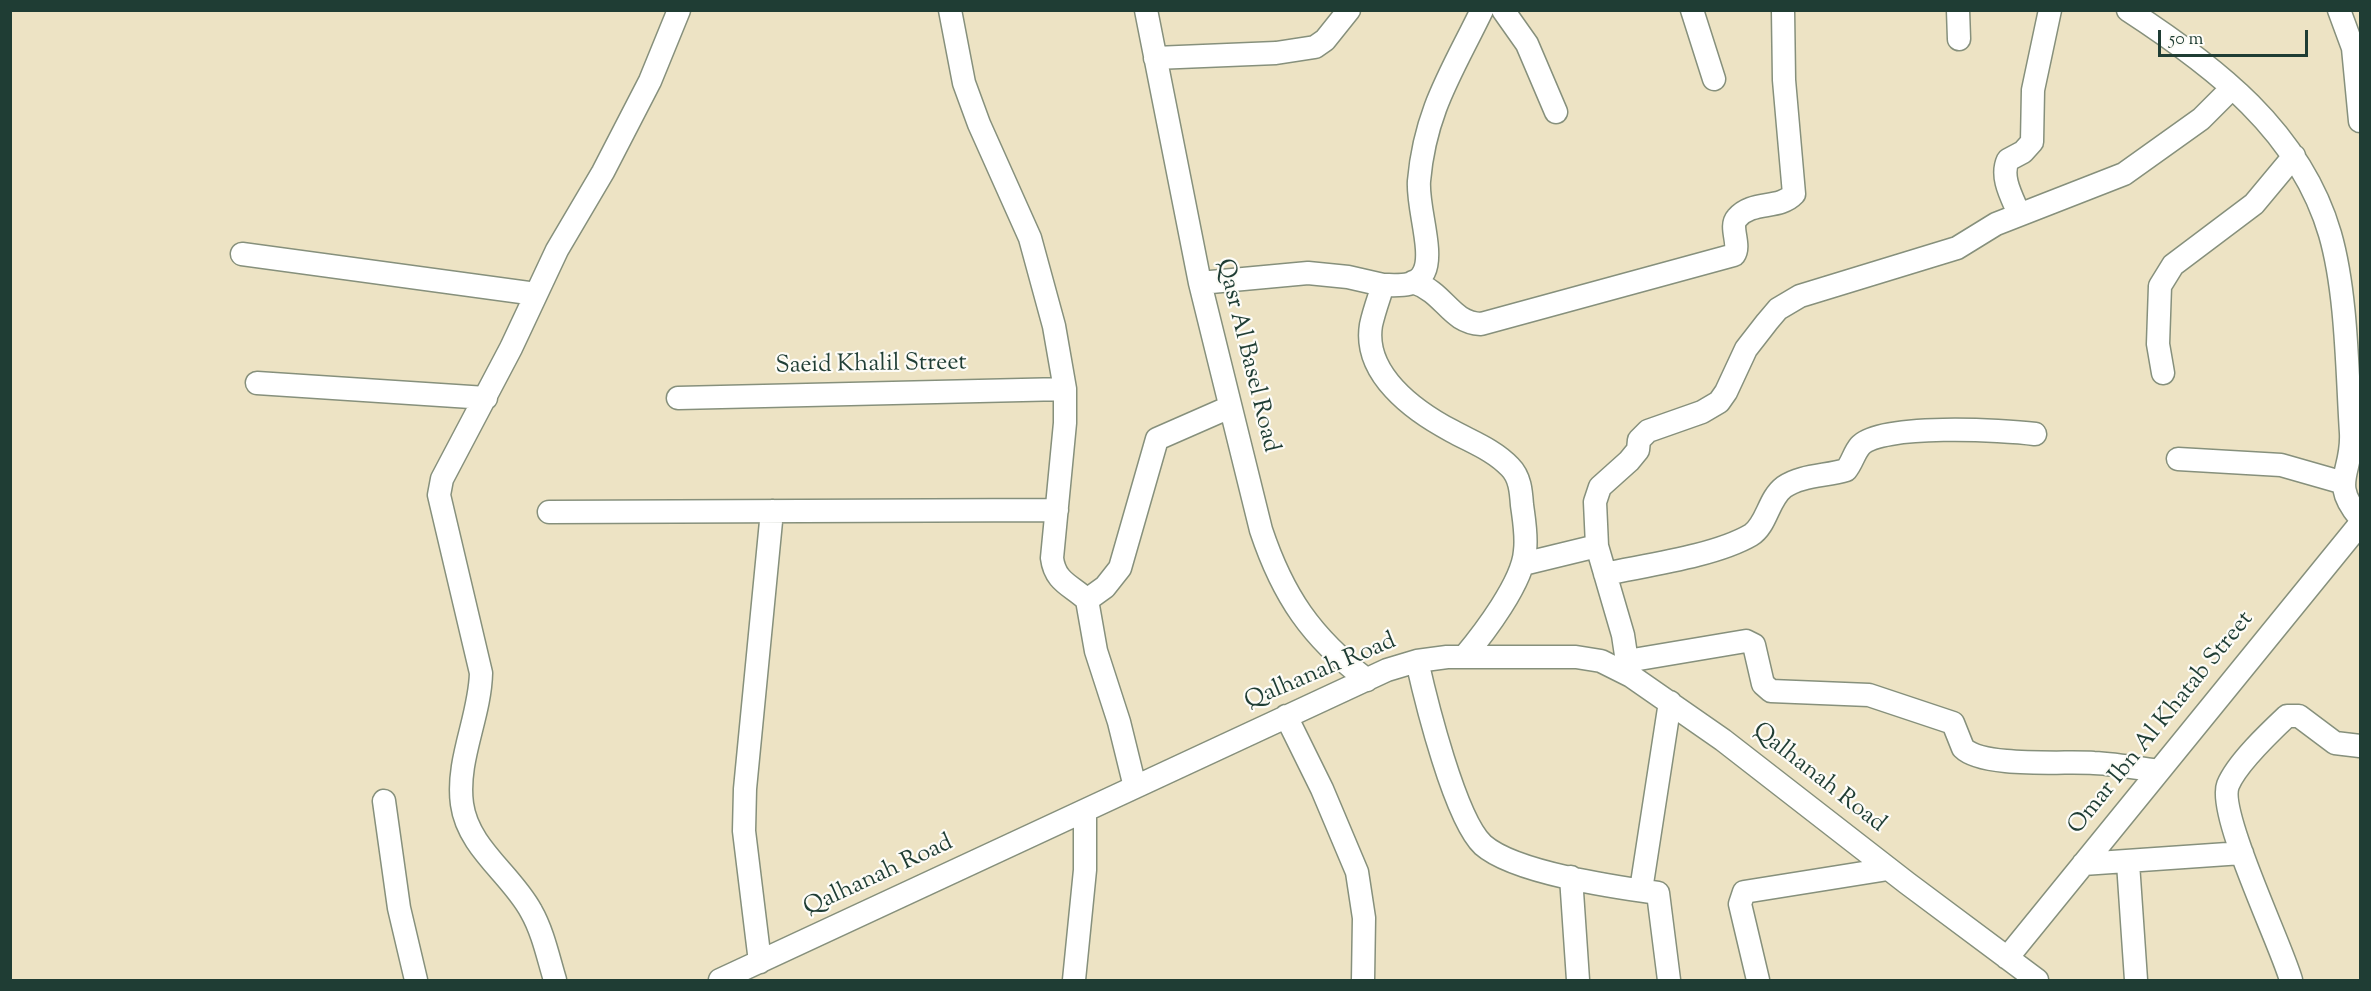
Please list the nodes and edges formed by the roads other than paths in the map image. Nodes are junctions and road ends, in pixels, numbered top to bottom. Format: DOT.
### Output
graph roads {
  1 [pos="679,10"];
  2 [pos="950,10"];
  3 [pos="1146,10"];
  4 [pos="1349,10"];
  5 [pos="1482,10"];
  6 [pos="1503,10"];
  7 [pos="1692,10"];
  8 [pos="1783,10"];
  9 [pos="1958,10"];
  10 [pos="2050,10"];
  11 [pos="2339,10"];
  12 [pos="2128,11"];
  13 [pos="1959,39"];
  14 [pos="1155,58"];
  15 [pos="1714,79"];
  16 [pos="2232,87"];
  17 [pos="1556,112"];
  18 [pos="2361,121"];
  19 [pos="2294,156"];
  20 [pos="2019,214"];
  21 [pos="242,254"];
  22 [pos="1413,282"];
  23 [pos="1200,284"];
  24 [pos="1383,285"];
  25 [pos="536,294"];
  26 [pos="2163,373"];
  27 [pos="257,383"];
  28 [pos="1065,389"];
  29 [pos="486,398"];
  30 [pos="678,398"];
  31 [pos="1230,407"];
  32 [pos="2035,434"];
  33 [pos="2178,459"];
  34 [pos="2344,483"];
  35 [pos="1057,510"];
  36 [pos="772,511"];
  37 [pos="549,512"];
  38 [pos="2361,518"];
  39 [pos="2361,524"];
  40 [pos="1597,546"];
  41 [pos="1523,564"];
  42 [pos="1605,574"];
  43 [pos="1087,600"];
  44 [pos="1464,657"];
  45 [pos="1417,661"];
  46 [pos="1628,668"];
  47 [pos="1367,680"];
  48 [pos="1670,702"];
  49 [pos="1286,716"];
  50 [pos="2361,746"];
  51 [pos="2158,771"];
  52 [pos="1136,787"];
  53 [pos="384,801"];
  54 [pos="1085,811"];
  55 [pos="2242,853"];
  56 [pos="2128,863"];
  57 [pos="2083,864"];
  58 [pos="1888,868"];
  59 [pos="1571,878"];
  60 [pos="1641,890"];
  61 [pos="2007,958"];
  62 [pos="760,962"];
  63 [pos="416,981"];
  64 [pos="555,981"];
  65 [pos="720,981"];
  66 [pos="1074,981"];
  67 [pos="1363,981"];
  68 [pos="1578,981"];
  69 [pos="1669,981"];
  70 [pos="1758,981"];
  71 [pos="2037,981"];
  72 [pos="2136,981"];
  73 [pos="2291,981"];
  1 -- 25 [label="street"];
  2 -- 28 [label="street"];
  3 -- 14 [label="street, Qasr Al Basel Road"];
  4 -- 14 [label="street"];
  5 -- 22 [label="street"];
  6 -- 17 [label="street"];
  7 -- 15 [label="street"];
  8 -- 22 [label="street"];
  9 -- 13 [label="street"];
  10 -- 20 [label="street"];
  11 -- 18 [label="street"];
  12 -- 16 [label="street"];
  14 -- 23 [label="street, Qasr Al Basel Road"];
  16 -- 19 [label="street"];
  16 -- 20 [label="street"];
  19 -- 26 [label="street"];
  19 -- 34 [label="street"];
  20 -- 40 [label="street"];
  21 -- 25 [label="street"];
  22 -- 24 [label="street"];
  23 -- 24 [label="street"];
  23 -- 31 [label="street, Qasr Al Basel Road"];
  24 -- 41 [label="street"];
  25 -- 29 [label="street"];
  27 -- 29 [label="street"];
  28 -- 30 [label="street, Saeid Khalil Street"];
  28 -- 35 [label="street"];
  29 -- 64 [label="street"];
  31 -- 43 [label="street"];
  31 -- 47 [label="street, Qasr Al Basel Road"];
  32 -- 42 [label="street"];
  33 -- 34 [label="street"];
  34 -- 38 [label="street"];
  35 -- 36 [label="street"];
  35 -- 43 [label="street"];
  36 -- 37 [label="street"];
  36 -- 62 [label="street"];
  39 -- 51 [label="street, Omar Ibn Al Khatab Street"];
  40 -- 41 [label="street"];
  40 -- 42 [label="street"];
  41 -- 44 [label="street"];
  42 -- 46 [label="street"];
  43 -- 52 [label="street"];
  44 -- 45 [label="street, Qalhanah Road"];
  44 -- 46 [label="street, Qalhanah Road"];
  45 -- 47 [label="street, Qalhanah Road"];
  45 -- 59 [label="street"];
  46 -- 48 [label="street, Qalhanah Road"];
  46 -- 51 [label="street"];
  47 -- 49 [label="street, Qalhanah Road"];
  48 -- 58 [label="street, Qalhanah Road"];
  48 -- 60 [label="street"];
  49 -- 52 [label="street, Qalhanah Road"];
  49 -- 67 [label="street"];
  50 -- 55 [label="street"];
  51 -- 57 [label="street, Omar Ibn Al Khatab Street"];
  52 -- 54 [label="street, Qalhanah Road"];
  53 -- 63 [label="street"];
  54 -- 62 [label="street, Qalhanah Road"];
  54 -- 66 [label="street"];
  55 -- 56 [label="street"];
  55 -- 73 [label="street"];
  56 -- 57 [label="street"];
  56 -- 72 [label="street"];
  57 -- 61 [label="street, Omar Ibn Al Khatab Street"];
  58 -- 61 [label="street, Qalhanah Road"];
  58 -- 70 [label="street"];
  59 -- 60 [label="street"];
  59 -- 68 [label="street"];
  60 -- 69 [label="street"];
  61 -- 71 [label="street, Qalhanah Road"];
  62 -- 65 [label="street, Qalhanah Road"];
}
